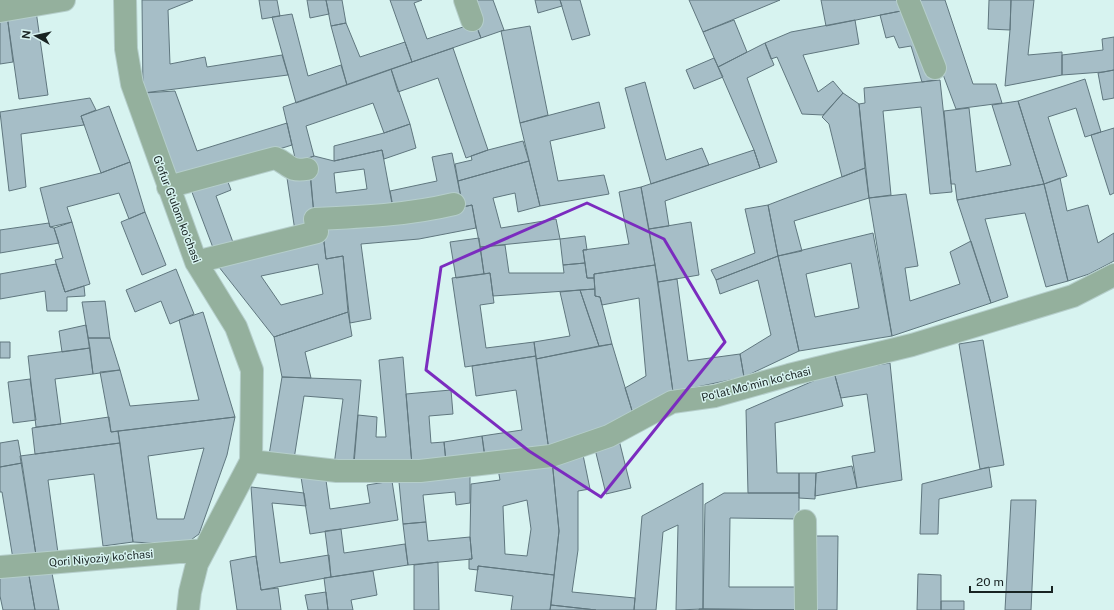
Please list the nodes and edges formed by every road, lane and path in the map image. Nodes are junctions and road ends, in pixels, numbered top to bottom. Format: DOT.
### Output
graph roads {
  1 [pos="64,0"];
  2 [pos="125,0"];
  3 [pos="908,0"];
  4 [pos="0,12"];
  5 [pos="935,68"];
  6 [pos="307,168"];
  7 [pos="168,187"];
  8 [pos="454,204"];
  9 [pos="196,262"];
  10 [pos="1114,275"];
  11 [pos="251,461"];
  12 [pos="805,521"];
  13 [pos="203,550"];
  14 [pos="0,566"];
  15 [pos="188,610"];
  16 [pos="806,610"];
  1 -- 4 [label="street"];
  2 -- 7 [label="street, Gʻofur Gʻulom koʻchasi"];
  3 -- 5 [label="street"];
  6 -- 7 [label="street"];
  7 -- 9 [label="street, Gʻofur Gʻulom koʻchasi"];
  8 -- 9 [label="street"];
  9 -- 11 [label="street, Gʻofur Gʻulom koʻchasi"];
  10 -- 11 [label="street, Poʻlat Moʻmin koʻchasi"];
  11 -- 13 [label="street, Gʻofur Gʻulom koʻchasi"];
  12 -- 16 [label="street"];
  13 -- 14 [label="street, Qori Niyoziy koʻchasi"];
  13 -- 15 [label="street, Gʻofur Gʻulom koʻchasi"];
}
